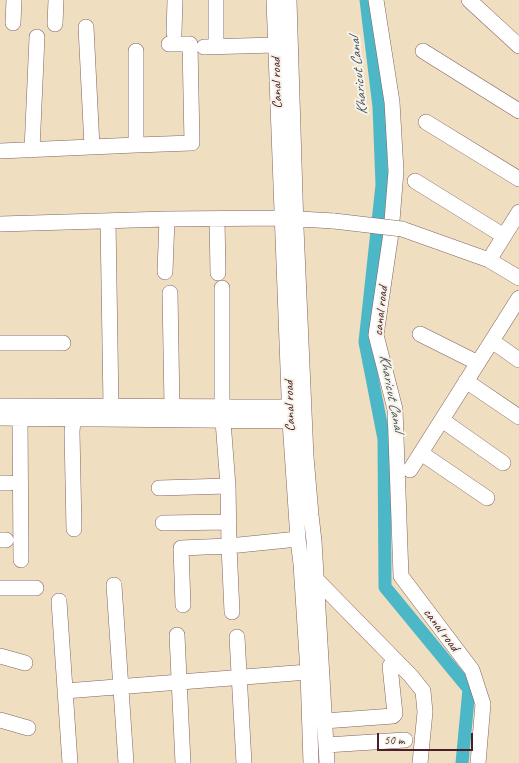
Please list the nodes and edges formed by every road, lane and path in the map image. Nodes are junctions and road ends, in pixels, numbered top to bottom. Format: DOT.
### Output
graph roads {
  1 [pos="14,0"];
  2 [pos="56,0"];
  3 [pos="175,0"];
  4 [pos="216,0"];
  5 [pos="274,0"];
  6 [pos="289,0"];
  7 [pos="376,0"];
  8 [pos="469,0"];
  9 [pos="13,23"];
  10 [pos="55,24"];
  11 [pos="86,28"];
  12 [pos="36,37"];
  13 [pos="275,45"];
  14 [pos="519,46"];
  15 [pos="136,51"];
  16 [pos="423,51"];
  17 [pos="519,110"];
  18 [pos="426,122"];
  19 [pos="136,144"];
  20 [pos="92,147"];
  21 [pos="32,150"];
  22 [pos="0,152"];
  23 [pos="519,179"];
  24 [pos="415,181"];
  25 [pos="519,212"];
  26 [pos="289,218"];
  27 [pos="167,219"];
  28 [pos="217,219"];
  29 [pos="108,221"];
  30 [pos="0,224"];
  31 [pos="504,236"];
  32 [pos="489,260"];
  33 [pos="165,272"];
  34 [pos="218,273"];
  35 [pos="519,278"];
  36 [pos="222,288"];
  37 [pos="170,293"];
  38 [pos="519,298"];
  39 [pos="420,334"];
  40 [pos="492,342"];
  41 [pos="0,343"];
  42 [pos="63,343"];
  43 [pos="519,360"];
  44 [pos="478,363"];
  45 [pos="466,381"];
  46 [pos="0,406"];
  47 [pos="111,406"];
  48 [pos="172,407"];
  49 [pos="222,414"];
  50 [pos="297,414"];
  51 [pos="519,417"];
  52 [pos="0,418"];
  53 [pos="20,418"];
  54 [pos="73,420"];
  55 [pos="442,420"];
  56 [pos="421,452"];
  57 [pos="503,463"];
  58 [pos="410,470"];
  59 [pos="228,486"];
  60 [pos="159,488"];
  61 [pos="486,498"];
  62 [pos="163,522"];
  63 [pos="229,522"];
  64 [pos="74,530"];
  65 [pos="298,539"];
  66 [pos="229,546"];
  67 [pos="21,560"];
  68 [pos="301,564"];
  69 [pos="316,580"];
  70 [pos="114,585"];
  71 [pos="0,588"];
  72 [pos="36,588"];
  73 [pos="59,601"];
  74 [pos="183,605"];
  75 [pos="232,612"];
  76 [pos="177,635"];
  77 [pos="237,637"];
  78 [pos="0,656"];
  79 [pos="25,663"];
  80 [pos="390,666"];
  81 [pos="308,672"];
  82 [pos="238,677"];
  83 [pos="179,682"];
  84 [pos="120,687"];
  85 [pos="65,691"];
  86 [pos="0,720"];
  87 [pos="324,721"];
  88 [pos="28,728"];
  89 [pos="405,740"];
  90 [pos="326,745"];
  91 [pos="70,763"];
  92 [pos="126,763"];
  93 [pos="183,763"];
  94 [pos="244,763"];
  95 [pos="310,763"];
  96 [pos="327,763"];
  97 [pos="420,763"];
  98 [pos="478,763"];
  1 -- 9 [label="street"];
  2 -- 10 [label="street"];
  3 -- 19 [label="street"];
  4 -- 13 [label="street"];
  5 -- 13 [label="street, Canal road"];
  6 -- 26 [label="street"];
  7 -- 98 [label="street, canal road"];
  8 -- 14 [label="street"];
  11 -- 20 [label="street"];
  12 -- 21 [label="street"];
  13 -- 26 [label="street, Canal road"];
  15 -- 19 [label="street"];
  16 -- 17 [label="street"];
  18 -- 23 [label="street"];
  19 -- 20 [label="street"];
  20 -- 21 [label="street"];
  21 -- 22 [label="street"];
  24 -- 31 [label="street"];
  25 -- 31 [label="street"];
  26 -- 28 [label="street"];
  26 -- 32 [label="street, bridge"];
  26 -- 50 [label="street, Canal road"];
  27 -- 28 [label="street"];
  27 -- 29 [label="street"];
  27 -- 33 [label="street"];
  28 -- 34 [label="street"];
  29 -- 30 [label="street"];
  29 -- 47 [label="street"];
  31 -- 32 [label="street"];
  32 -- 35 [label="street"];
  36 -- 49 [label="street"];
  37 -- 48 [label="street"];
  38 -- 40 [label="street"];
  39 -- 44 [label="street"];
  40 -- 43 [label="street"];
  40 -- 44 [label="street"];
  41 -- 42 [label="street"];
  44 -- 45 [label="street"];
  45 -- 51 [label="street"];
  45 -- 55 [label="street"];
  46 -- 47 [label="street"];
  47 -- 48 [label="street"];
  48 -- 49 [label="street"];
  49 -- 50 [label="street"];
  49 -- 54 [label="street"];
  49 -- 59 [label="street"];
  50 -- 65 [label="street, Canal road"];
  50 -- 69 [label="street"];
  52 -- 53 [label="street"];
  53 -- 54 [label="street"];
  53 -- 67 [label="street"];
  54 -- 64 [label="street"];
  55 -- 56 [label="street"];
  55 -- 57 [label="street"];
  56 -- 58 [label="street"];
  56 -- 61 [label="street"];
  59 -- 60 [label="street"];
  59 -- 63 [label="street"];
  62 -- 63 [label="street"];
  63 -- 66 [label="street"];
  65 -- 66 [label="street"];
  65 -- 68 [label="street, Canal road"];
  66 -- 74 [label="street"];
  66 -- 75 [label="street"];
  68 -- 69 [label="street"];
  68 -- 81 [label="street, Canal road"];
  69 -- 87 [label="street"];
  69 -- 97 [label="street"];
  70 -- 84 [label="street"];
  71 -- 72 [label="street"];
  73 -- 85 [label="street"];
  76 -- 83 [label="street"];
  77 -- 82 [label="street"];
  78 -- 79 [label="street"];
  80 -- 87 [label="street"];
  81 -- 82 [label="street"];
  81 -- 95 [label="street, Canal road"];
  82 -- 83 [label="street"];
  82 -- 94 [label="street"];
  83 -- 84 [label="street"];
  83 -- 93 [label="street"];
  84 -- 85 [label="street"];
  84 -- 92 [label="street"];
  85 -- 91 [label="street"];
  86 -- 88 [label="street"];
  87 -- 90 [label="street"];
  89 -- 90 [label="street"];
  90 -- 96 [label="street"];
}
